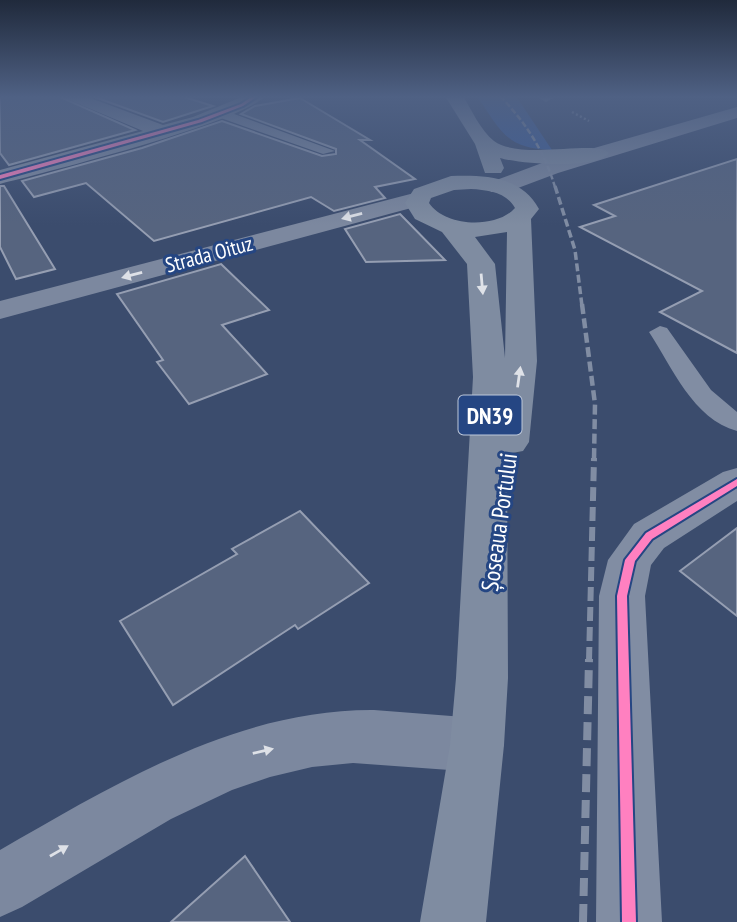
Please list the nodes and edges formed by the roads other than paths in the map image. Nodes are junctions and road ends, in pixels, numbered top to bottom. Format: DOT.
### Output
graph roads {
  1 [pos="138,139"];
  2 [pos="294,139"];
  3 [pos="480,139"];
  4 [pos="480,139"];
  5 [pos="482,139"];
  6 [pos="646,139"];
  7 [pos="328,151"];
  8 [pos="599,153"];
  9 [pos="0,177"];
  10 [pos="464,183"];
  11 [pos="499,187"];
  12 [pos="418,198"];
  13 [pos="519,219"];
  14 [pos="451,226"];
  15 [pos="0,310"];
  16 [pos="660,332"];
  17 [pos="737,422"];
  18 [pos="737,482"];
  19 [pos="486,614"];
  20 [pos="477,745"];
  21 [pos="0,885"];
  22 [pos="453,922"];
  23 [pos="629,922"];
  1 -- 9 [label="street"];
  2 -- 7 [label="lane"];
  3 -- 10 [label="main road"];
  4 -- 11 [label="main road"];
  5 -- 8 [label="main road"];
  6 -- 8 [label="main road"];
  8 -- 11 [label="main road"];
  10 -- 11 [label="main road"];
  10 -- 12 [label="main road"];
  11 -- 13 [label="main road, DN39"];
  12 -- 14 [label="main road, DN39"];
  12 -- 15 [label="main road, Strada Oituz, one-way"];
  13 -- 14 [label="main road, DN39"];
  19 -- 13 [label="main road, Șoseaua Portului / DN39, one-way"];
  14 -- 19 [label="main road, Șoseaua Portului / DN39, one-way"];
  16 -- 17 [label="lane"];
  18 -- 23 [label="street"];
  19 -- 20 [label="main road, Șoseaua Portului / DN39"];
  21 -- 20 [label="main road, one-way"];
  20 -- 22 [label="main road, Șoseaua Portului / DN39"];
}
